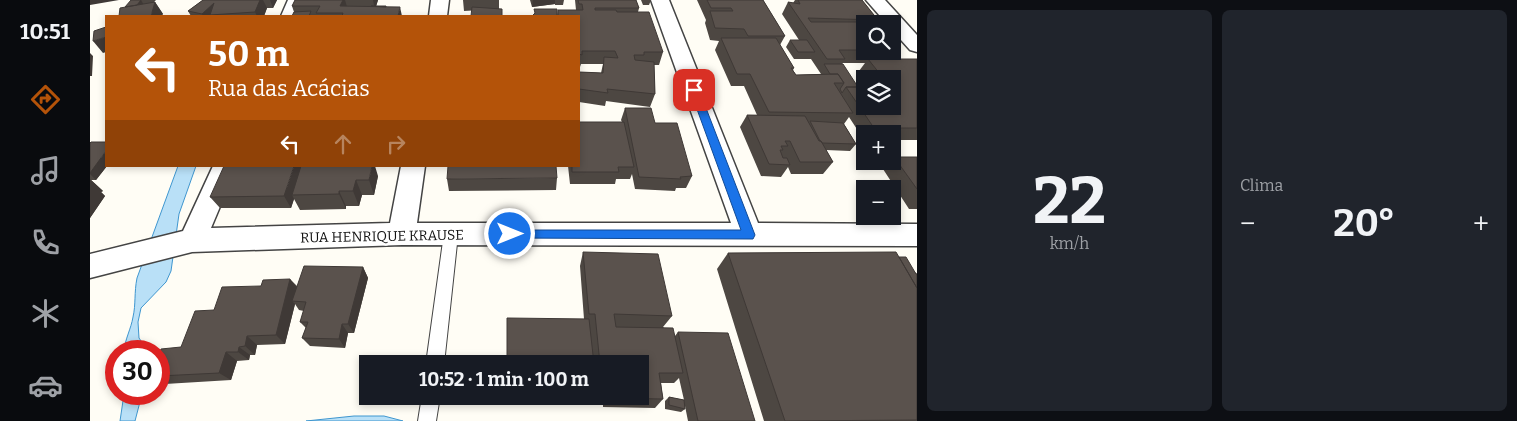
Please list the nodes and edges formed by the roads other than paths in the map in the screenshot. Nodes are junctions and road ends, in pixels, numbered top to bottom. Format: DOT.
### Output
graph roads {
  1 [pos="297,0"];
  2 [pos="440,0"];
  3 [pos="660,0"];
  4 [pos="875,0"];
  5 [pos="290,15"];
  6 [pos="438,15"];
  7 [pos="917,46"];
  8 [pos="224,167"];
  9 [pos="413,167"];
  10 [pos="402,234"];
  11 [pos="451,234"];
  12 [pos="749,235"];
  13 [pos="917,235"];
  14 [pos="192,240"];
  15 [pos="90,266"];
  16 [pos="436,355"];
  17 [pos="430,405"];
  18 [pos="427,421"];
  1 -- 5 [label="street"];
  2 -- 6 [label="street"];
  3 -- 12 [label="street"];
  4 -- 7 [label="street"];
  8 -- 14 [label="street"];
  9 -- 10 [label="street"];
  10 -- 11 [label="street, RUA HENRIQUE KRAUSE"];
  10 -- 14 [label="street, RUA HENRIQUE KRAUSE"];
  11 -- 12 [label="street, RUA HENRIQUE KRAUSE"];
  11 -- 16 [label="lane"];
  12 -- 13 [label="street, RUA HENRIQUE KRAUSE"];
  14 -- 15 [label="street, RUA HENRIQUE KRAUSE"];
  17 -- 18 [label="lane"];
}
